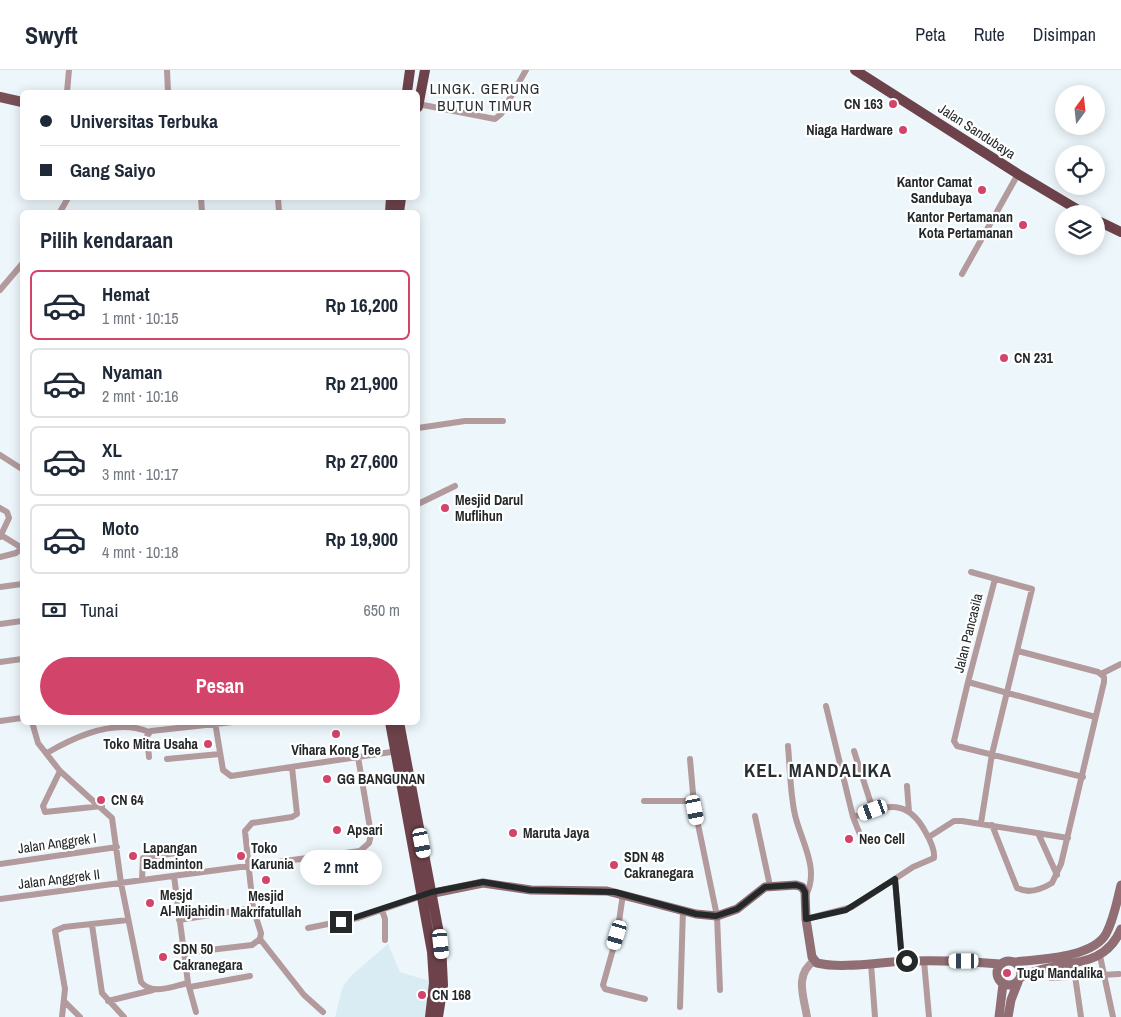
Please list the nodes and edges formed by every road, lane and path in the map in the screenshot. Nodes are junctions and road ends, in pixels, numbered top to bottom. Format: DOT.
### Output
graph roads {
  1 [pos="69,70"];
  2 [pos="167,70"];
  3 [pos="410,70"];
  4 [pos="425,70"];
  5 [pos="526,70"];
  6 [pos="855,70"];
  7 [pos="68,90"];
  8 [pos="168,90"];
  9 [pos="407,90"];
  10 [pos="420,96"];
  11 [pos="0,98"];
  12 [pos="20,102"];
  13 [pos="420,106"];
  14 [pos="1018,174"];
  15 [pos="1070,205"];
  16 [pos="1105,224"];
  17 [pos="1121,232"];
  18 [pos="20,266"];
  19 [pos="962,274"];
  20 [pos="0,290"];
  21 [pos="503,421"];
  22 [pos="420,428"];
  23 [pos="0,455"];
  24 [pos="20,468"];
  25 [pos="456,486"];
  26 [pos="420,503"];
  27 [pos="0,508"];
  28 [pos="1,536"];
  29 [pos="20,547"];
  30 [pos="20,550"];
  31 [pos="0,557"];
  32 [pos="971,572"];
  33 [pos="995,578"];
  34 [pos="20,584"];
  35 [pos="0,587"];
  36 [pos="20,620"];
  37 [pos="0,624"];
  38 [pos="1018,651"];
  39 [pos="20,659"];
  40 [pos="0,662"];
  41 [pos="1121,664"];
  42 [pos="1101,674"];
  43 [pos="968,682"];
  44 [pos="1007,692"];
  45 [pos="826,706"];
  46 [pos="1095,717"];
  47 [pos="20,718"];
  48 [pos="0,721"];
  49 [pos="33,725"];
  50 [pos="207,725"];
  51 [pos="215,725"];
  52 [pos="391,725"];
  53 [pos="399,725"];
  54 [pos="149,732"];
  55 [pos="788,746"];
  56 [pos="399,751"];
  57 [pos="854,752"];
  58 [pos="47,753"];
  59 [pos="220,754"];
  60 [pos="992,754"];
  61 [pos="149,757"];
  62 [pos="358,757"];
  63 [pos="166,759"];
  64 [pos="690,759"];
  65 [pos="292,767"];
  66 [pos="60,771"];
  67 [pos="1083,777"];
  68 [pos="906,786"];
  69 [pos="644,801"];
  70 [pos="693,801"];
  71 [pos="102,806"];
  72 [pos="873,810"];
  73 [pos="909,812"];
  74 [pos="755,816"];
  75 [pos="854,817"];
  76 [pos="981,823"];
  77 [pos="992,825"];
  78 [pos="1038,833"];
  79 [pos="932,835"];
  80 [pos="861,837"];
  81 [pos="1068,838"];
  82 [pos="117,847"];
  83 [pos="189,851"];
  84 [pos="0,864"];
  85 [pos="248,865"];
  86 [pos="1057,875"];
  87 [pos="174,876"];
  88 [pos="142,879"];
  89 [pos="895,879"];
  90 [pos="121,883"];
  91 [pos="1121,885"];
  92 [pos="770,886"];
  93 [pos="427,894"];
  94 [pos="623,894"];
  95 [pos="806,896"];
  96 [pos="0,899"];
  97 [pos="253,908"];
  98 [pos="382,910"];
  99 [pos="683,910"];
  100 [pos="716,916"];
  101 [pos="806,919"];
  102 [pos="128,920"];
  103 [pos="179,920"];
  104 [pos="92,925"];
  105 [pos="308,928"];
  106 [pos="1121,929"];
  107 [pos="260,939"];
  108 [pos="385,940"];
  109 [pos="1118,941"];
  110 [pos="184,953"];
  111 [pos="1100,956"];
  112 [pos="902,961"];
  113 [pos="924,961"];
  114 [pos="814,962"];
  115 [pos="1015,962"];
  116 [pos="1073,962"];
  117 [pos="871,964"];
  118 [pos="1000,964"];
  119 [pos="1119,974"];
  120 [pos="1106,975"];
  121 [pos="250,976"];
  122 [pos="1075,976"];
  123 [pos="1051,978"];
  124 [pos="1019,979"];
  125 [pos="1002,984"];
  126 [pos="189,985"];
  127 [pos="156,989"];
  128 [pos="720,990"];
  129 [pos="645,999"];
  130 [pos="64,1001"];
  131 [pos="108,1001"];
  132 [pos="680,1007"];
  133 [pos="196,1012"];
  134 [pos="323,1012"];
  135 [pos="62,1017"];
  136 [pos="80,1017"];
  137 [pos="124,1017"];
  138 [pos="430,1017"];
  139 [pos="438,1017"];
  140 [pos="807,1017"];
  141 [pos="875,1017"];
  142 [pos="929,1017"];
  143 [pos="999,1017"];
  144 [pos="1008,1017"];
  145 [pos="1080,1017"];
  146 [pos="1113,1017"];
  1 -- 7 [label="street"];
  2 -- 8 [label="street"];
  3 -- 9 [label="highway"];
  4 -- 10 [label="highway"];
  5 -- 13 [label="street"];
  6 -- 14 [label="highway, Jalan Sandubaya"];
  11 -- 12 [label="main road"];
  14 -- 15 [label="highway, Jalan Sandubaya"];
  14 -- 19 [label="street"];
  16 -- 17 [label="highway"];
  18 -- 20 [label="street"];
  21 -- 22 [label="street"];
  23 -- 24 [label="street"];
  25 -- 26 [label="street"];
  27 -- 28 [label="street"];
  28 -- 29 [label="street"];
  30 -- 31 [label="street"];
  32 -- 33 [label="street"];
  33 -- 38 [label="street"];
  33 -- 43 [label="street, Jalan Pancasila"];
  34 -- 35 [label="street"];
  36 -- 37 [label="street"];
  38 -- 42 [label="street"];
  38 -- 44 [label="street"];
  39 -- 40 [label="street"];
  41 -- 42 [label="street"];
  42 -- 46 [label="street"];
  43 -- 44 [label="street, Jalan Pancasila"];
  43 -- 60 [label="street"];
  44 -- 46 [label="street, Jalan Pancasila"];
  44 -- 60 [label="street"];
  45 -- 75 [label="street"];
  46 -- 67 [label="street"];
  47 -- 48 [label="street"];
  49 -- 58 [label="street"];
  50 -- 54 [label="street"];
  51 -- 59 [label="street"];
  52 -- 56 [label="highway"];
  53 -- 56 [label="highway"];
  54 -- 58 [label="street"];
  54 -- 61 [label="street"];
  55 -- 95 [label="street"];
  56 -- 62 [label="street"];
  56 -- 93 [label="highway"];
  57 -- 72 [label="street"];
  58 -- 66 [label="street"];
  59 -- 63 [label="street"];
  59 -- 65 [label="street"];
  60 -- 67 [label="street"];
  60 -- 76 [label="street"];
  62 -- 65 [label="street"];
  62 -- 85 [label="street, Jalan Anggrek II"];
  64 -- 70 [label="street"];
  65 -- 85 [label="street"];
  66 -- 71 [label="street"];
  66 -- 71 [label="street"];
  67 -- 81 [label="street"];
  68 -- 73 [label="street"];
  69 -- 70 [label="street"];
  70 -- 100 [label="street"];
  71 -- 82 [label="street"];
  72 -- 73 [label="street"];
  72 -- 75 [label="street"];
  73 -- 89 [label="street"];
  74 -- 92 [label="street"];
  75 -- 80 [label="street"];
  76 -- 77 [label="street"];
  76 -- 79 [label="street"];
  77 -- 78 [label="street"];
  77 -- 86 [label="street"];
  78 -- 81 [label="street"];
  78 -- 86 [label="street"];
  81 -- 86 [label="street"];
  82 -- 84 [label="street, Jalan Anggrek I"];
  82 -- 90 [label="street"];
  83 -- 88 [label="street"];
  85 -- 87 [label="street, Jalan Anggrek II"];
  85 -- 97 [label="street"];
  87 -- 88 [label="street, Jalan Anggrek II"];
  87 -- 103 [label="street"];
  88 -- 90 [label="street, Jalan Anggrek II"];
  89 -- 101 [label="street"];
  89 -- 112 [label="street"];
  90 -- 96 [label="street, Jalan Anggrek II"];
  90 -- 102 [label="street"];
  91 -- 115 [label="main road"];
  92 -- 95 [label="main road"];
  92 -- 100 [label="main road"];
  93 -- 94 [label="main road"];
  93 -- 98 [label="street"];
  93 -- 138 [label="highway"];
  93 -- 139 [label="highway"];
  94 -- 99 [label="main road"];
  94 -- 129 [label="street"];
  95 -- 101 [label="main road"];
  97 -- 103 [label="street"];
  97 -- 107 [label="street"];
  98 -- 105 [label="street"];
  98 -- 108 [label="street"];
  99 -- 100 [label="main road"];
  99 -- 132 [label="street"];
  100 -- 128 [label="street"];
  101 -- 114 [label="main road"];
  102 -- 104 [label="street"];
  102 -- 127 [label="street"];
  103 -- 110 [label="street"];
  104 -- 130 [label="street"];
  104 -- 131 [label="street"];
  106 -- 109 [label="main road"];
  107 -- 110 [label="street"];
  107 -- 134 [label="street"];
  109 -- 111 [label="main road"];
  110 -- 126 [label="street"];
  111 -- 116 [label="main road"];
  111 -- 120 [label="street"];
  112 -- 113 [label="main road"];
  112 -- 117 [label="main road"];
  113 -- 118 [label="main road"];
  113 -- 142 [label="street"];
  114 -- 117 [label="main road"];
  114 -- 140 [label="street"];
  115 -- 118 [label="main road"];
  115 -- 124 [label="main road"];
  116 -- 122 [label="street"];
  116 -- 124 [label="main road"];
  117 -- 141 [label="street"];
  118 -- 125 [label="main road"];
  119 -- 120 [label="street"];
  120 -- 122 [label="street"];
  120 -- 146 [label="street"];
  121 -- 126 [label="street"];
  122 -- 123 [label="street"];
  122 -- 145 [label="street"];
  124 -- 125 [label="main road"];
  124 -- 144 [label="main road"];
  125 -- 143 [label="main road"];
  126 -- 127 [label="street"];
  126 -- 133 [label="street"];
  127 -- 131 [label="street"];
  130 -- 135 [label="street"];
  130 -- 136 [label="street"];
  131 -- 137 [label="street"];
}
